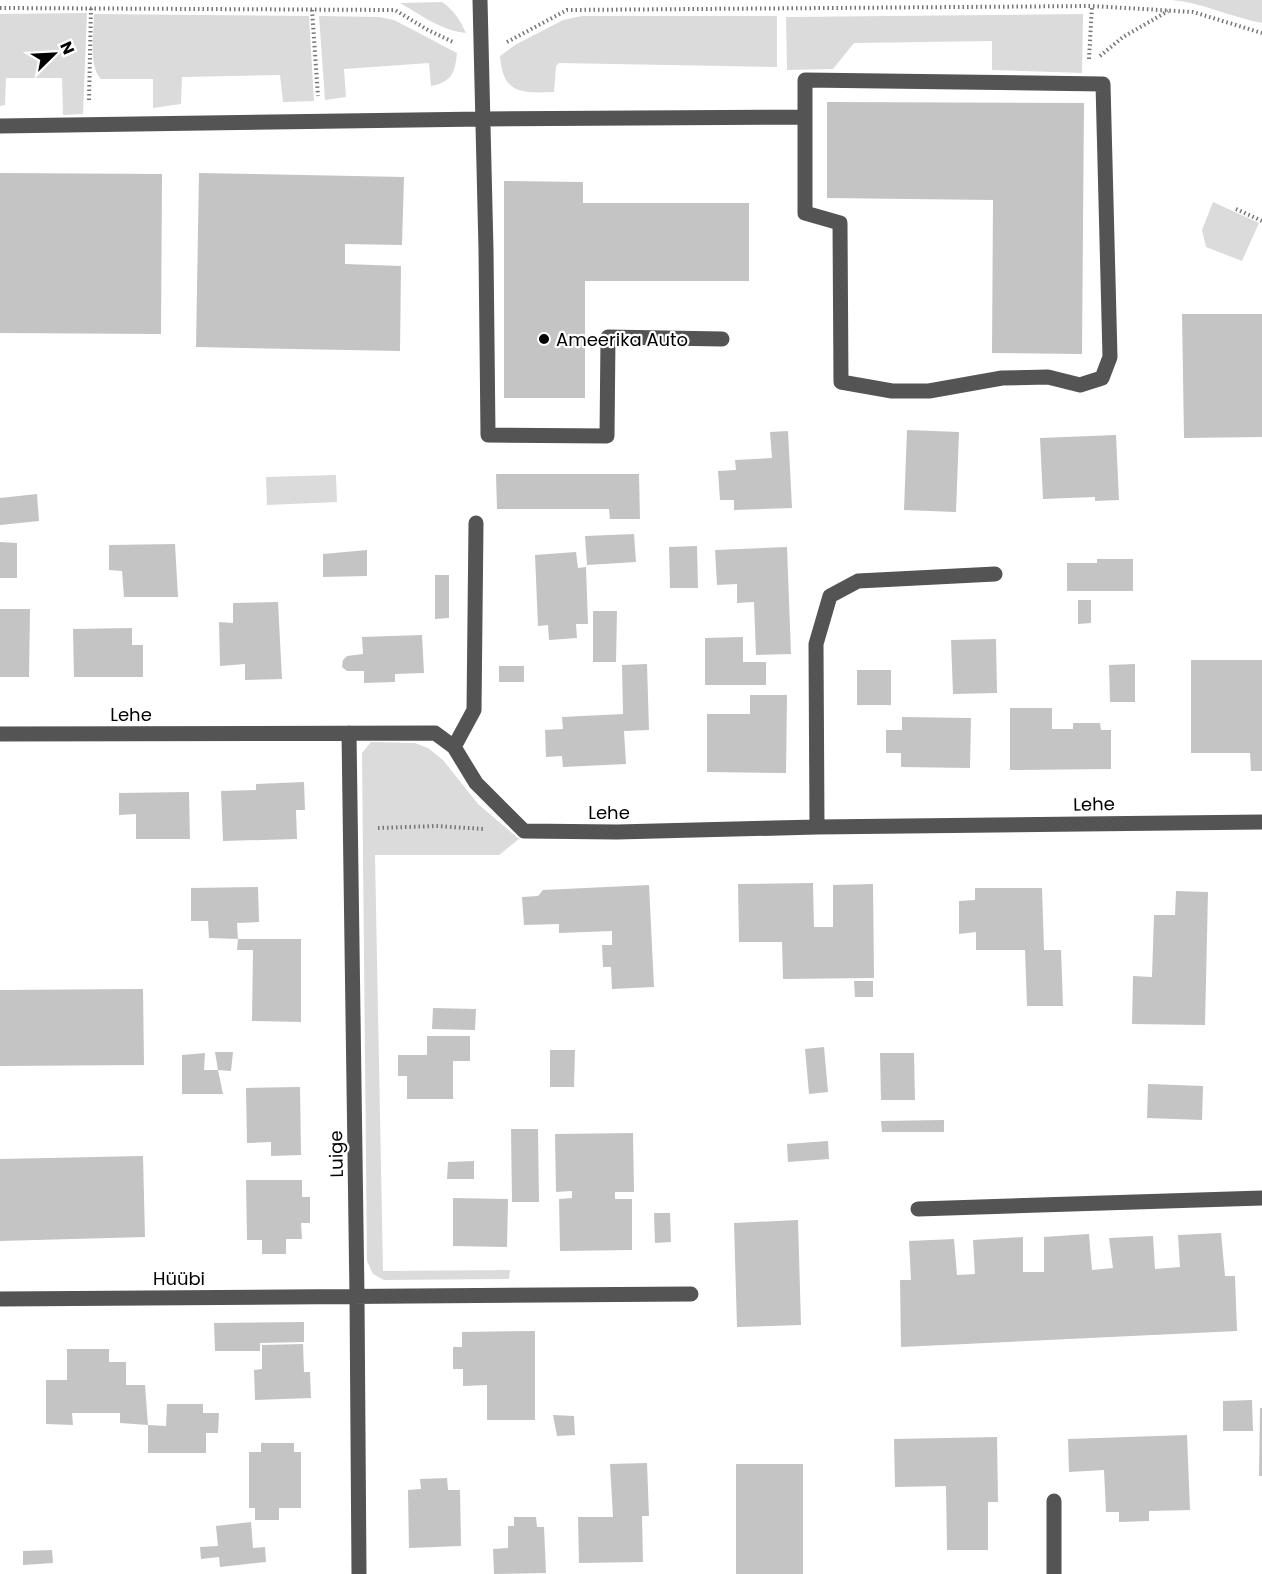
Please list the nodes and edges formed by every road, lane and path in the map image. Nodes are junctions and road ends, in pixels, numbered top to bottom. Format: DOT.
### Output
graph roads {
  1 [pos="480,0"];
  2 [pos="1092,6"];
  3 [pos="0,8"];
  4 [pos="91,8"];
  5 [pos="312,10"];
  6 [pos="1169,10"];
  7 [pos="1262,33"];
  8 [pos="462,44"];
  9 [pos="501,45"];
  10 [pos="1089,71"];
  11 [pos="1103,84"];
  12 [pos="805,117"];
  13 [pos="483,119"];
  14 [pos="320,121"];
  15 [pos="89,125"];
  16 [pos="0,126"];
  17 [pos="1236,209"];
  18 [pos="1262,221"];
  19 [pos="722,339"];
  20 [pos="476,523"];
  21 [pos="995,574"];
  22 [pos="349,733"];
  23 [pos="0,734"];
  24 [pos="454,747"];
  25 [pos="1262,822"];
  26 [pos="817,827"];
  27 [pos="350,829"];
  28 [pos="524,831"];
  29 [pos="1262,1198"];
  30 [pos="918,1209"];
  31 [pos="691,1294"];
  32 [pos="357,1296"];
  33 [pos="0,1299"];
  34 [pos="1054,1501"];
  35 [pos="359,1574"];
  36 [pos="1054,1574"];
  1 -- 13 [label="street"];
  2 -- 6 [label="path"];
  2 -- 9 [label="path"];
  2 -- 10 [label="path"];
  3 -- 4 [label="path"];
  4 -- 5 [label="path"];
  4 -- 15 [label="path"];
  5 -- 8 [label="path"];
  5 -- 14 [label="path"];
  6 -- 7 [label="path"];
  6 -- 10 [label="path"];
  10 -- 11 [label="path"];
  11 -- 12 [label="street"];
  11 -- 12 [label="street"];
  12 -- 13 [label="street"];
  13 -- 14 [label="street"];
  13 -- 19 [label="street"];
  14 -- 15 [label="street"];
  15 -- 16 [label="street"];
  17 -- 18 [label="path"];
  20 -- 24 [label="street"];
  21 -- 26 [label="street"];
  22 -- 23 [label="street, Lehe"];
  22 -- 24 [label="street, Lehe"];
  22 -- 27 [label="street, Luige"];
  24 -- 28 [label="street, Lehe"];
  25 -- 26 [label="street, Lehe"];
  26 -- 28 [label="street, Lehe"];
  27 -- 28 [label="path"];
  27 -- 32 [label="street, Luige"];
  29 -- 30 [label="street"];
  31 -- 32 [label="street, Hüübi"];
  32 -- 33 [label="street, Hüübi"];
  32 -- 35 [label="street, Luige"];
  34 -- 36 [label="street"];
}
